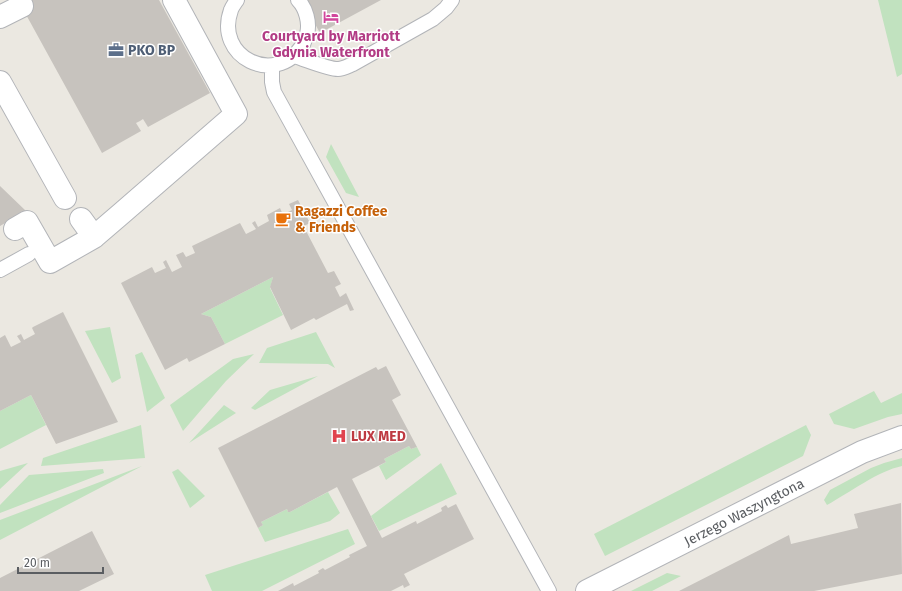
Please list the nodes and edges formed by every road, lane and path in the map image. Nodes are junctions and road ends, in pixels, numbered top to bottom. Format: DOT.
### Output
graph roads {
  1 [pos="174,0"];
  2 [pos="237,0"];
  3 [pos="298,0"];
  4 [pos="452,0"];
  5 [pos="22,6"];
  6 [pos="0,17"];
  7 [pos="294,56"];
  8 [pos="272,66"];
  9 [pos="0,82"];
  10 [pos="65,198"];
  11 [pos="81,219"];
  12 [pos="15,229"];
  13 [pos="94,237"];
  14 [pos="29,254"];
  15 [pos="0,270"];
  16 [pos="902,437"];
  17 [pos="549,591"];
  18 [pos="587,591"];
  1 -- 13 [label="street"];
  2 -- 8 [label="lane"];
  3 -- 7 [label="lane"];
  4 -- 7 [label="lane"];
  5 -- 6 [label="street"];
  7 -- 8 [label="lane"];
  8 -- 17 [label="lane"];
  9 -- 10 [label="street"];
  11 -- 13 [label="street"];
  12 -- 13 [label="street"];
  14 -- 15 [label="lane"];
  16 -- 18 [label="street, Jerzego Waszyngtona"];
}
